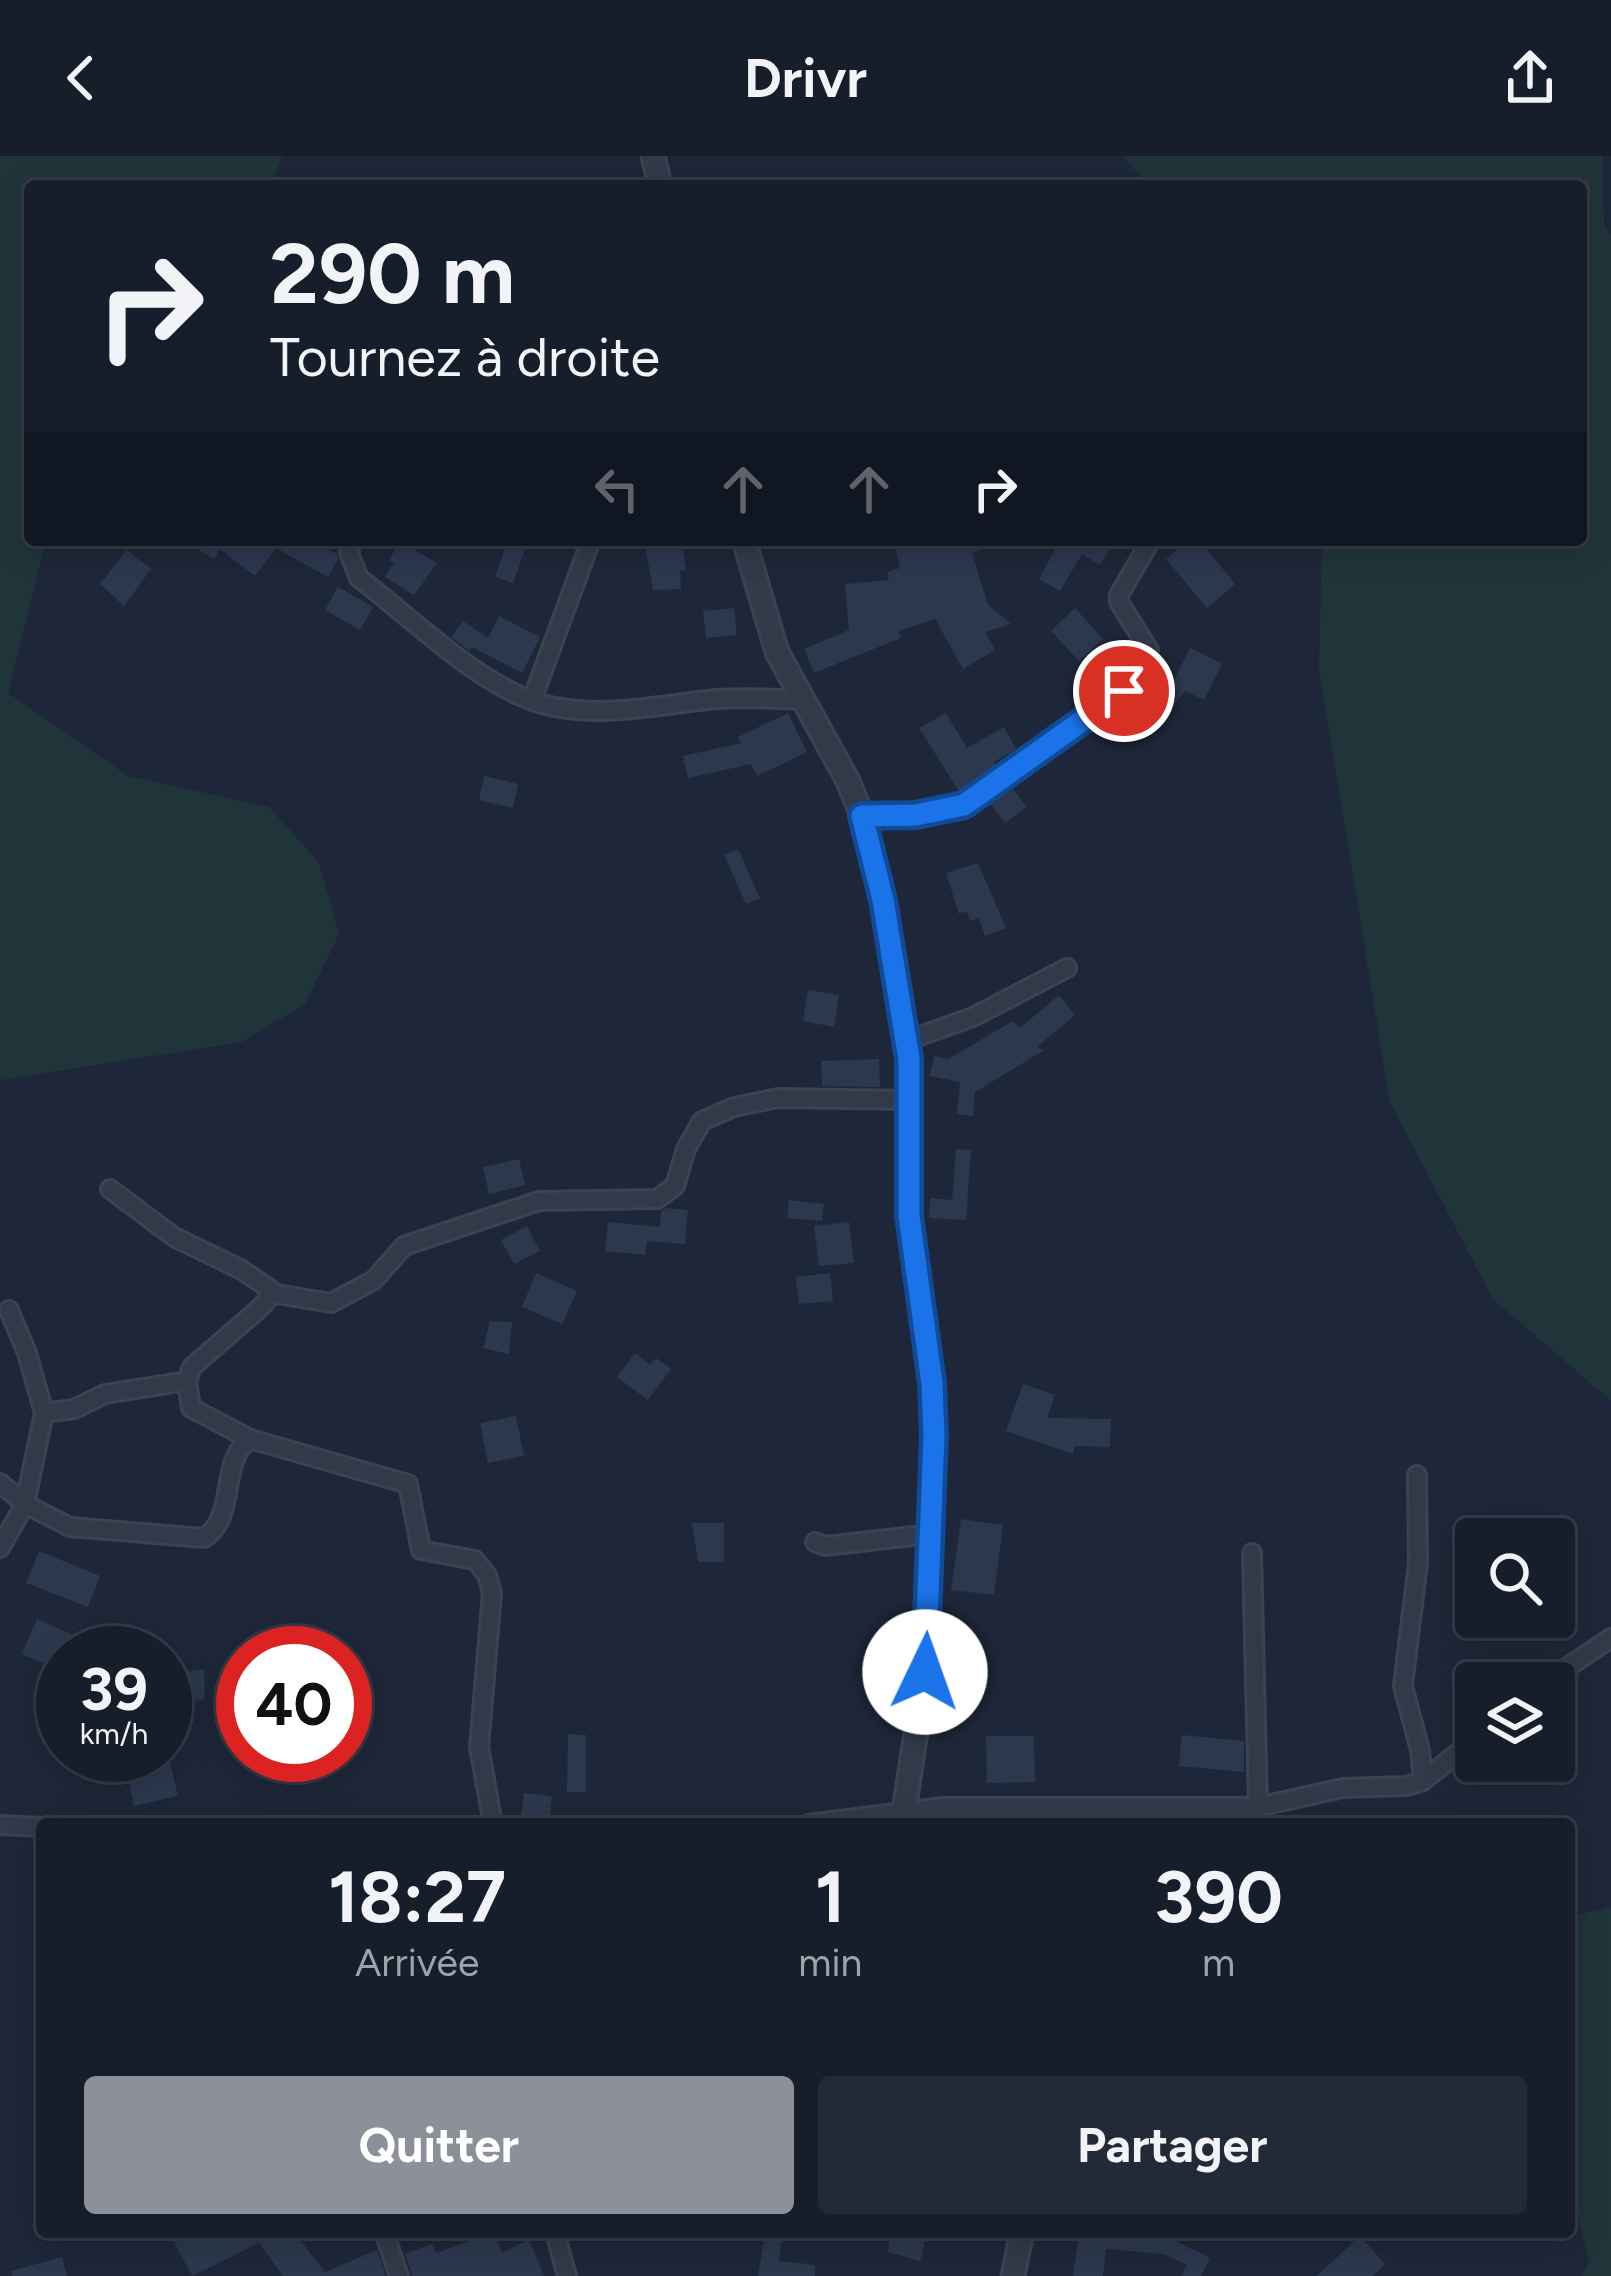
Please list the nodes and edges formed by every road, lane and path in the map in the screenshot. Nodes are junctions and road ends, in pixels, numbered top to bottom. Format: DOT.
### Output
graph roads {
  1 [pos="351,546"];
  2 [pos="588,546"];
  3 [pos="746,546"];
  4 [pos="1147,546"];
  5 [pos="532,700"];
  6 [pos="802,700"];
  7 [pos="862,816"];
  8 [pos="1067,968"];
  9 [pos="906,1041"];
  10 [pos="910,1100"];
  11 [pos="110,1189"];
  12 [pos="271,1293"];
  13 [pos="9,1310"];
  14 [pos="187,1381"];
  15 [pos="44,1412"];
  16 [pos="250,1438"];
  17 [pos="1418,1474"];
  18 [pos="0,1484"];
  19 [pos="25,1504"];
  20 [pos="931,1534"];
  21 [pos="815,1542"];
  22 [pos="0,1548"];
  23 [pos="1252,1553"];
  24 [pos="1611,1638"];
  25 [pos="1575,1662"];
  26 [pos="1455,1755"];
  27 [pos="1423,1780"];
  28 [pos="1258,1807"];
  29 [pos="492,1818"];
  30 [pos="902,1818"];
  31 [pos="905,1818"];
  32 [pos="0,1826"];
  33 [pos="36,1827"];
  34 [pos="386,2238"];
  35 [pos="557,2238"];
  36 [pos="1021,2238"];
  37 [pos="399,2276"];
  38 [pos="567,2276"];
  39 [pos="1013,2276"];
  1 -- 5 [label="street"];
  2 -- 5 [label="street"];
  3 -- 6 [label="street"];
  4 -- 7 [label="street"];
  5 -- 6 [label="street"];
  6 -- 7 [label="street"];
  7 -- 9 [label="street"];
  8 -- 9 [label="street"];
  9 -- 10 [label="street"];
  10 -- 12 [label="street"];
  10 -- 20 [label="street"];
  11 -- 12 [label="street"];
  12 -- 14 [label="street"];
  13 -- 15 [label="street"];
  14 -- 15 [label="street"];
  14 -- 16 [label="street"];
  15 -- 19 [label="street"];
  16 -- 19 [label="street"];
  16 -- 29 [label="street"];
  17 -- 27 [label="street"];
  18 -- 19 [label="street"];
  19 -- 22 [label="street"];
  20 -- 21 [label="street"];
  20 -- 30 [label="street"];
  23 -- 28 [label="street"];
  24 -- 25 [label="street"];
  26 -- 27 [label="street"];
  27 -- 28 [label="street"];
  28 -- 31 [label="street"];
  32 -- 33 [label="street"];
  34 -- 37 [label="street"];
  35 -- 38 [label="street"];
  36 -- 39 [label="street"];
}
